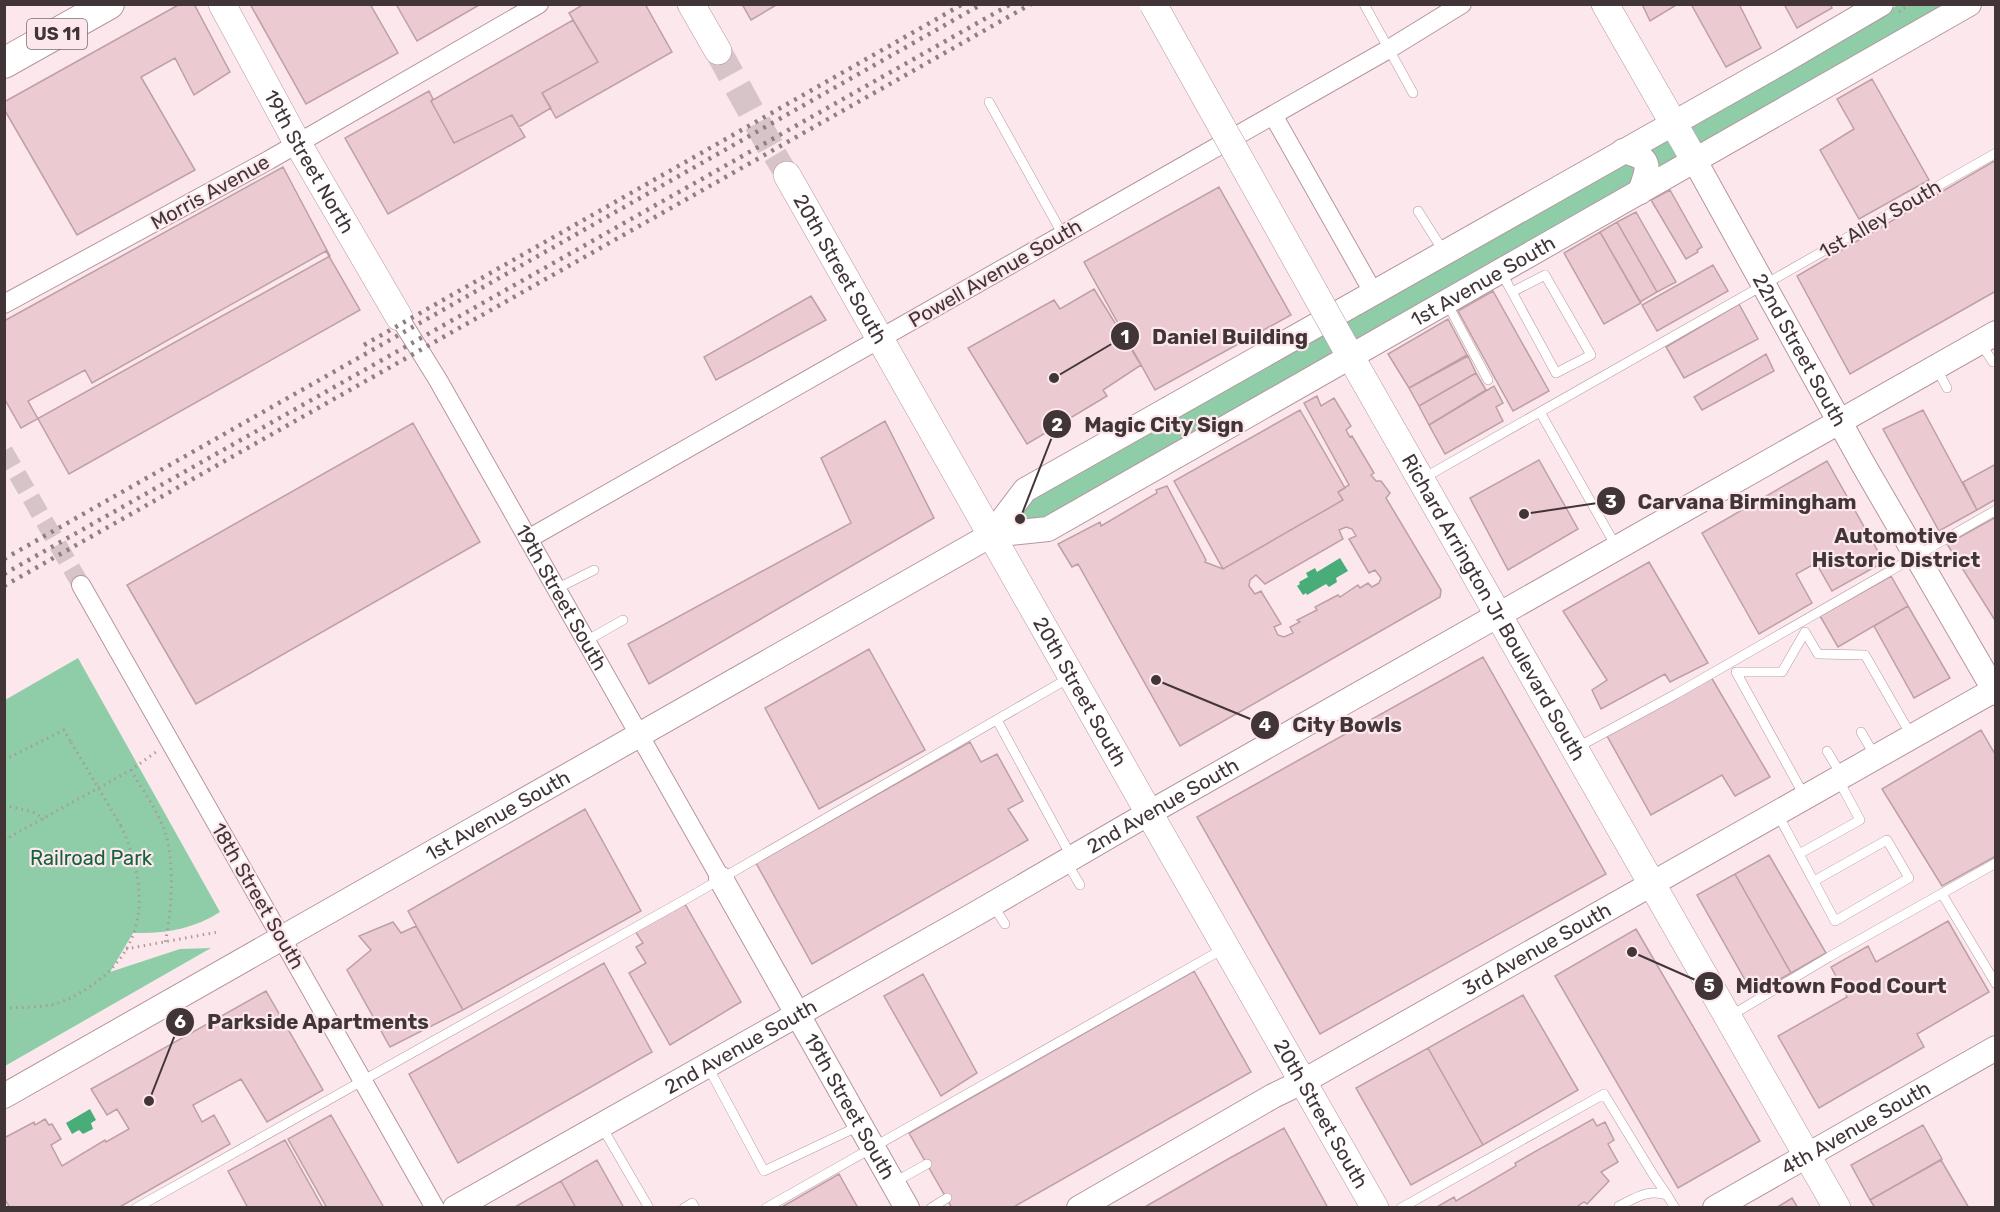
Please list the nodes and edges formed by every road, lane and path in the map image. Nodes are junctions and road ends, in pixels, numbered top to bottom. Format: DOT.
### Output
graph roads {
  1 [pos="109,4"];
  2 [pos="222,4"];
  3 [pos="539,4"];
  4 [pos="691,4"];
  5 [pos="1153,4"];
  6 [pos="1364,4"];
  7 [pos="1462,4"];
  8 [pos="1605,4"];
  9 [pos="1881,4"];
  10 [pos="1969,4"];
  11 [pos="1389,49"];
  12 [pos="717,51"];
  13 [pos="4,63"];
  14 [pos="1413,93"];
  15 [pos="989,102"];
  16 [pos="1273,115"];
  17 [pos="1672,123"];
  18 [pos="298,144"];
  19 [pos="1623,151"];
  20 [pos="1995,153"];
  21 [pos="1695,161"];
  22 [pos="787,175"];
  23 [pos="1640,192"];
  24 [pos="1418,211"];
  25 [pos="1063,235"];
  26 [pos="1444,252"];
  27 [pos="1506,282"];
  28 [pos="1764,285"];
  29 [pos="1373,292"];
  30 [pos="1447,303"];
  31 [pos="4,304"];
  32 [pos="399,317"];
  33 [pos="1988,337"];
  34 [pos="881,338"];
  35 [pos="1348,352"];
  36 [pos="1993,362"];
  37 [pos="1935,367"];
  38 [pos="1488,380"];
  39 [pos="1947,388"];
  40 [pos="1540,411"];
  41 [pos="1840,421"];
  42 [pos="1420,480"];
  43 [pos="1995,510"];
  44 [pos="991,535"];
  45 [pos="528,539"];
  46 [pos="1617,548"];
  47 [pos="1915,555"];
  48 [pos="594,570"];
  49 [pos="81,585"];
  50 [pos="556,589"];
  51 [pos="1497,616"];
  52 [pos="623,620"];
  53 [pos="585,640"];
  54 [pos="1071,677"];
  55 [pos="1995,691"];
  56 [pos="997,720"];
  57 [pos="1861,732"];
  58 [pos="639,734"];
  59 [pos="1912,737"];
  60 [pos="170,742"];
  61 [pos="1574,750"];
  62 [pos="1827,751"];
  63 [pos="1876,757"];
  64 [pos="4,760"];
  65 [pos="131,770"];
  66 [pos="1840,777"];
  67 [pos="1805,797"];
  68 [pos="4,805"];
  69 [pos="1149,813"];
  70 [pos="1777,813"];
  71 [pos="44,819"];
  72 [pos="4,833"];
  73 [pos="6,839"];
  74 [pos="1799,854"];
  75 [pos="1069,860"];
  76 [pos="1995,864"];
  77 [pos="721,879"];
  78 [pos="1814,881"];
  79 [pos="1652,884"];
  80 [pos="1080,885"];
  81 [pos="1942,894"];
  82 [pos="218,932"];
  83 [pos="281,938"];
  84 [pos="165,944"];
  85 [pos="1226,948"];
  86 [pos="126,950"];
  87 [pos="1995,984"];
  88 [pos="4,1008"];
  89 [pos="798,1014"];
  90 [pos="1728,1017"];
  91 [pos="1995,1048"];
  92 [pos="707,1065"];
  93 [pos="363,1082"];
  94 [pos="1302,1082"];
  95 [pos="4,1096"];
  96 [pos="601,1125"];
  97 [pos="860,1125"];
  98 [pos="873,1148"];
  99 [pos="1807,1156"];
  100 [pos="927,1164"];
  101 [pos="893,1183"];
  102 [pos="1667,1195"];
  103 [pos="946,1198"];
  104 [pos="1619,1206"];
  105 [pos="136,1208"];
  106 [pos="435,1208"];
  107 [pos="455,1208"];
  108 [pos="649,1208"];
  109 [pos="684,1208"];
  110 [pos="695,1208"];
  111 [pos="766,1208"];
  112 [pos="907,1208"];
  113 [pos="931,1208"];
  114 [pos="1079,1208"];
  115 [pos="1375,1208"];
  116 [pos="1401,1208"];
  117 [pos="1675,1208"];
  118 [pos="1715,1208"];
  119 [pos="1837,1208"];
  1 -- 13 [label="main road, US 11"];
  2 -- 18 [label="main road, 19th Street North"];
  3 -- 18 [label="street, Morris Avenue"];
  4 -- 12 [label="main road"];
  5 -- 35 [label="main road, Richard Arrington Jr Boulevard South, bridge"];
  6 -- 11 [label="lane"];
  7 -- 11 [label="street, Powell Avenue South"];
  8 -- 17 [label="main road, 22nd Street South"];
  9 -- 17 [label="street, 1st Avenue South"];
  10 -- 21 [label="street, 1st Avenue South"];
  11 -- 14 [label="lane"];
  11 -- 16 [label="street, Powell Avenue South"];
  15 -- 25 [label="lane"];
  16 -- 25 [label="street, Powell Avenue South"];
  16 -- 29 [label="street"];
  17 -- 19 [label="street, 1st Avenue South"];
  17 -- 21 [label="main road, 22nd Street South"];
  18 -- 31 [label="street, Morris Avenue"];
  18 -- 32 [label="main road, 19th Street North"];
  19 -- 23 [label="street"];
  19 -- 26 [label="street, 1st Avenue South"];
  20 -- 28 [label="lane, 1st Alley South"];
  21 -- 23 [label="street, 1st Avenue South"];
  21 -- 28 [label="street, 22nd Street South"];
  22 -- 34 [label="main road, 20th Street South"];
  23 -- 27 [label="street, 1st Avenue South"];
  24 -- 26 [label="lane"];
  25 -- 34 [label="street, Powell Avenue South"];
  26 -- 29 [label="street, 1st Avenue South"];
  27 -- 27 [label="lane"];
  27 -- 30 [label="street, 1st Avenue South"];
  28 -- 40 [label="lane, 1st Alley South"];
  28 -- 41 [label="street, 22nd Street South"];
  29 -- 44 [label="street, 1st Avenue South"];
  30 -- 35 [label="street, 1st Avenue South"];
  30 -- 38 [label="lane"];
  32 -- 45 [label="street, 19th Street South"];
  33 -- 36 [label="lane"];
  33 -- 37 [label="street, 2nd Avenue South"];
  34 -- 44 [label="main road, 20th Street South"];
  34 -- 45 [label="street, Powell Avenue South"];
  35 -- 42 [label="main road, Richard Arrington Jr Boulevard South"];
  35 -- 44 [label="street, 1st Avenue South"];
  37 -- 39 [label="lane"];
  37 -- 41 [label="street, 2nd Avenue South"];
  40 -- 42 [label="lane, 1st Alley South"];
  40 -- 46 [label="lane"];
  41 -- 46 [label="street, 2nd Avenue South"];
  41 -- 47 [label="street, 22nd Street South"];
  42 -- 51 [label="main road, Richard Arrington Jr Boulevard South"];
  43 -- 47 [label="lane"];
  44 -- 54 [label="main road, 20th Street South"];
  44 -- 58 [label="street, 1st Avenue South"];
  45 -- 50 [label="street, 19th Street South"];
  46 -- 51 [label="street, 2nd Avenue South"];
  47 -- 55 [label="street, 22nd Street South"];
  47 -- 61 [label="lane"];
  48 -- 50 [label="lane"];
  49 -- 60 [label="street, 18th Street South"];
  50 -- 53 [label="street, 19th Street South"];
  51 -- 61 [label="main road, Richard Arrington Jr Boulevard South"];
  51 -- 69 [label="street, 2nd Avenue South"];
  52 -- 53 [label="lane"];
  53 -- 58 [label="street, 19th Street South"];
  54 -- 56 [label="lane"];
  54 -- 69 [label="main road, 20th Street South"];
  55 -- 59 [label="street, 3rd Avenue South"];
  56 -- 75 [label="lane"];
  56 -- 77 [label="lane"];
  57 -- 63 [label="lane"];
  58 -- 77 [label="street, 19th Street South"];
  58 -- 83 [label="street, 1st Avenue South"];
  59 -- 63 [label="street, 3rd Avenue South"];
  59 -- 67 [label="lane"];
  60 -- 65 [label="path"];
  60 -- 83 [label="street, 18th Street South"];
  61 -- 79 [label="main road, Richard Arrington Jr Boulevard South"];
  62 -- 66 [label="lane"];
  63 -- 66 [label="street, 3rd Avenue South"];
  64 -- 86 [label="path, bridge"];
  65 -- 71 [label="path"];
  65 -- 84 [label="path"];
  66 -- 67 [label="street, 3rd Avenue South"];
  66 -- 74 [label="lane"];
  67 -- 70 [label="street, 3rd Avenue South"];
  68 -- 71 [label="path"];
  69 -- 75 [label="street, 2nd Avenue South"];
  69 -- 85 [label="main road, 20th Street South"];
  70 -- 74 [label="lane"];
  70 -- 79 [label="street, 3rd Avenue South"];
  71 -- 73 [label="path"];
  72 -- 73 [label="path"];
  74 -- 78 [label="lane"];
  75 -- 80 [label="lane"];
  75 -- 89 [label="street, 2nd Avenue South"];
  76 -- 81 [label="lane"];
  77 -- 89 [label="street, 19th Street South"];
  77 -- 93 [label="lane"];
  78 -- 78 [label="lane"];
  79 -- 90 [label="main road, Richard Arrington Jr Boulevard South"];
  79 -- 94 [label="street, 3rd Avenue South"];
  81 -- 87 [label="lane"];
  81 -- 90 [label="lane"];
  82 -- 84 [label="path"];
  83 -- 93 [label="street, 18th Street South"];
  83 -- 95 [label="street, 1st Avenue South"];
  84 -- 86 [label="path"];
  85 -- 94 [label="main road, 20th Street South"];
  85 -- 98 [label="lane"];
  86 -- 88 [label="path"];
  89 -- 92 [label="street, 2nd Avenue South"];
  89 -- 97 [label="street, 19th Street South"];
  90 -- 99 [label="main road, Richard Arrington Jr Boulevard South"];
  91 -- 99 [label="street, 4th Avenue South"];
  92 -- 96 [label="street, 2nd Avenue South"];
  92 -- 97 [label="lane"];
  93 -- 105 [label="lane"];
  93 -- 106 [label="street, 18th Street South"];
  94 -- 114 [label="street, 3rd Avenue South"];
  94 -- 115 [label="main road, 20th Street South"];
  96 -- 107 [label="street, 2nd Avenue South"];
  96 -- 108 [label="lane"];
  97 -- 98 [label="street, 19th Street South"];
  98 -- 101 [label="street, 19th Street South"];
  98 -- 111 [label="lane"];
  99 -- 118 [label="street, 4th Avenue South"];
  99 -- 119 [label="main road, Richard Arrington Jr Boulevard South"];
  100 -- 101 [label="lane"];
  101 -- 112 [label="street, 19th Street South"];
  102 -- 104 [label="lane"];
  102 -- 116 [label="lane"];
  102 -- 117 [label="lane"];
  103 -- 113 [label="lane"];
  109 -- 110 [label="lane"];
}
